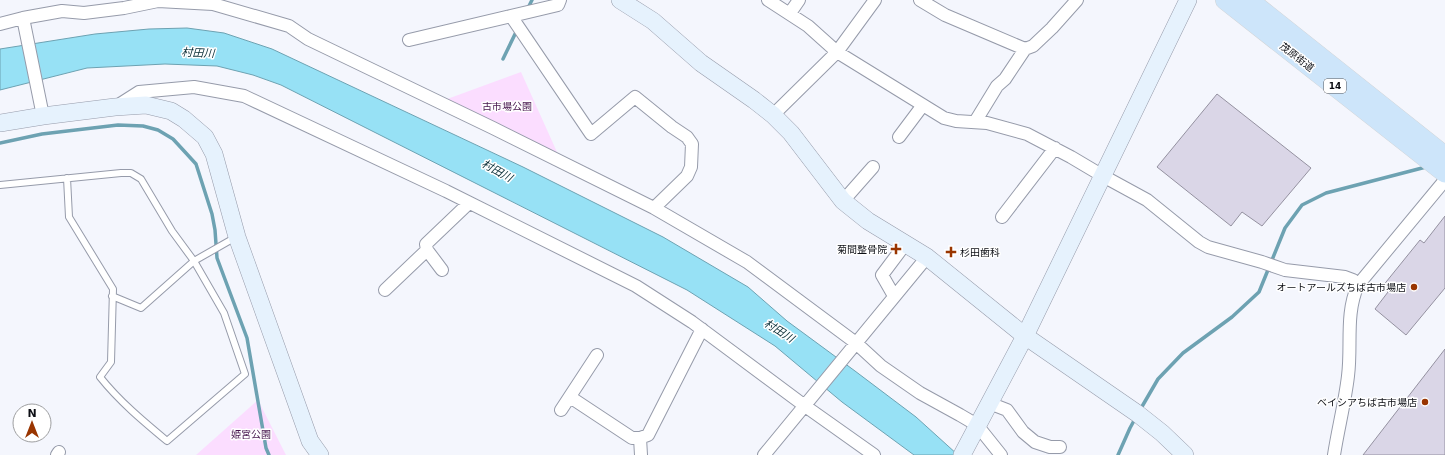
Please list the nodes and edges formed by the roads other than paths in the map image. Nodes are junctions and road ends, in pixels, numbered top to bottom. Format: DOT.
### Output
graph roads {
  1 [pos="560,0"];
  2 [pos="768,0"];
  3 [pos="799,0"];
  4 [pos="875,0"];
  5 [pos="920,0"];
  6 [pos="1077,0"];
  7 [pos="1188,0"];
  8 [pos="1225,0"];
  9 [pos="1249,0"];
  10 [pos="215,2"];
  11 [pos="628,2"];
  12 [pos="63,5"];
  13 [pos="790,13"];
  14 [pos="511,16"];
  15 [pos="23,18"];
  16 [pos="0,24"];
  17 [pos="409,40"];
  18 [pos="1025,49"];
  19 [pos="837,52"];
  20 [pos="923,105"];
  21 [pos="115,107"];
  22 [pos="774,115"];
  23 [pos="43,116"];
  24 [pos="975,122"];
  25 [pos="0,123"];
  26 [pos="899,137"];
  27 [pos="1055,148"];
  28 [pos="1445,156"];
  29 [pos="873,167"];
  30 [pos="1445,173"];
  31 [pos="1103,176"];
  32 [pos="67,178"];
  33 [pos="1445,180"];
  34 [pos="0,185"];
  35 [pos="843,201"];
  36 [pos="469,203"];
  37 [pos="654,208"];
  38 [pos="1002,217"];
  39 [pos="237,237"];
  40 [pos="906,243"];
  41 [pos="427,250"];
  42 [pos="927,257"];
  43 [pos="194,261"];
  44 [pos="442,270"];
  45 [pos="1358,285"];
  46 [pos="385,290"];
  47 [pos="112,296"];
  48 [pos="894,296"];
  49 [pos="702,329"];
  50 [pos="1025,336"];
  51 [pos="856,343"];
  52 [pos="597,355"];
  53 [pos="570,397"];
  54 [pos="989,403"];
  55 [pos="805,406"];
  56 [pos="561,410"];
  57 [pos="977,425"];
  58 [pos="640,438"];
  59 [pos="1060,447"];
  60 [pos="320,455"];
  61 [pos="641,455"];
  62 [pos="764,455"];
  63 [pos="874,455"];
  64 [pos="962,455"];
  65 [pos="1001,455"];
  66 [pos="1185,455"];
  67 [pos="1334,455"];
  1 -- 14 [label="street"];
  2 -- 13 [label="street"];
  3 -- 13 [label="street"];
  4 -- 19 [label="street"];
  5 -- 18 [label="street"];
  6 -- 18 [label="street"];
  7 -- 31 [label="street"];
  8 -- 30 [label="main road, 茂原街道 / 14"];
  9 -- 28 [label="main road, 茂原街道 / 14"];
  10 -- 12 [label="street"];
  10 -- 37 [label="street"];
  11 -- 22 [label="street"];
  12 -- 15 [label="street"];
  13 -- 19 [label="street"];
  14 -- 17 [label="street"];
  14 -- 37 [label="street"];
  15 -- 16 [label="street"];
  15 -- 23 [label="street"];
  18 -- 24 [label="street"];
  19 -- 20 [label="street"];
  19 -- 22 [label="street"];
  20 -- 24 [label="street"];
  20 -- 26 [label="street"];
  21 -- 23 [label="street"];
  21 -- 36 [label="street"];
  21 -- 39 [label="street"];
  22 -- 35 [label="street"];
  23 -- 25 [label="street"];
  24 -- 27 [label="street"];
  27 -- 31 [label="street"];
  27 -- 38 [label="street"];
  29 -- 35 [label="street"];
  31 -- 45 [label="street"];
  31 -- 50 [label="street"];
  32 -- 34 [label="lane"];
  32 -- 43 [label="lane"];
  32 -- 47 [label="lane"];
  33 -- 45 [label="street"];
  35 -- 40 [label="street"];
  36 -- 41 [label="street"];
  36 -- 49 [label="street"];
  37 -- 51 [label="street"];
  39 -- 43 [label="lane"];
  39 -- 60 [label="street"];
  40 -- 42 [label="street"];
  40 -- 48 [label="street"];
  41 -- 44 [label="street"];
  41 -- 46 [label="street"];
  42 -- 48 [label="street"];
  42 -- 50 [label="street"];
  43 -- 47 [label="lane"];
  43 -- 47 [label="lane"];
  45 -- 67 [label="street"];
  48 -- 51 [label="street"];
  49 -- 55 [label="street"];
  49 -- 58 [label="street"];
  50 -- 54 [label="street"];
  50 -- 66 [label="street"];
  51 -- 55 [label="street"];
  51 -- 57 [label="street"];
  52 -- 53 [label="street"];
  53 -- 56 [label="street"];
  53 -- 58 [label="street"];
  54 -- 57 [label="street"];
  54 -- 59 [label="street"];
  55 -- 62 [label="street"];
  55 -- 63 [label="street"];
  57 -- 64 [label="street"];
  57 -- 65 [label="street"];
  58 -- 61 [label="street"];
}
